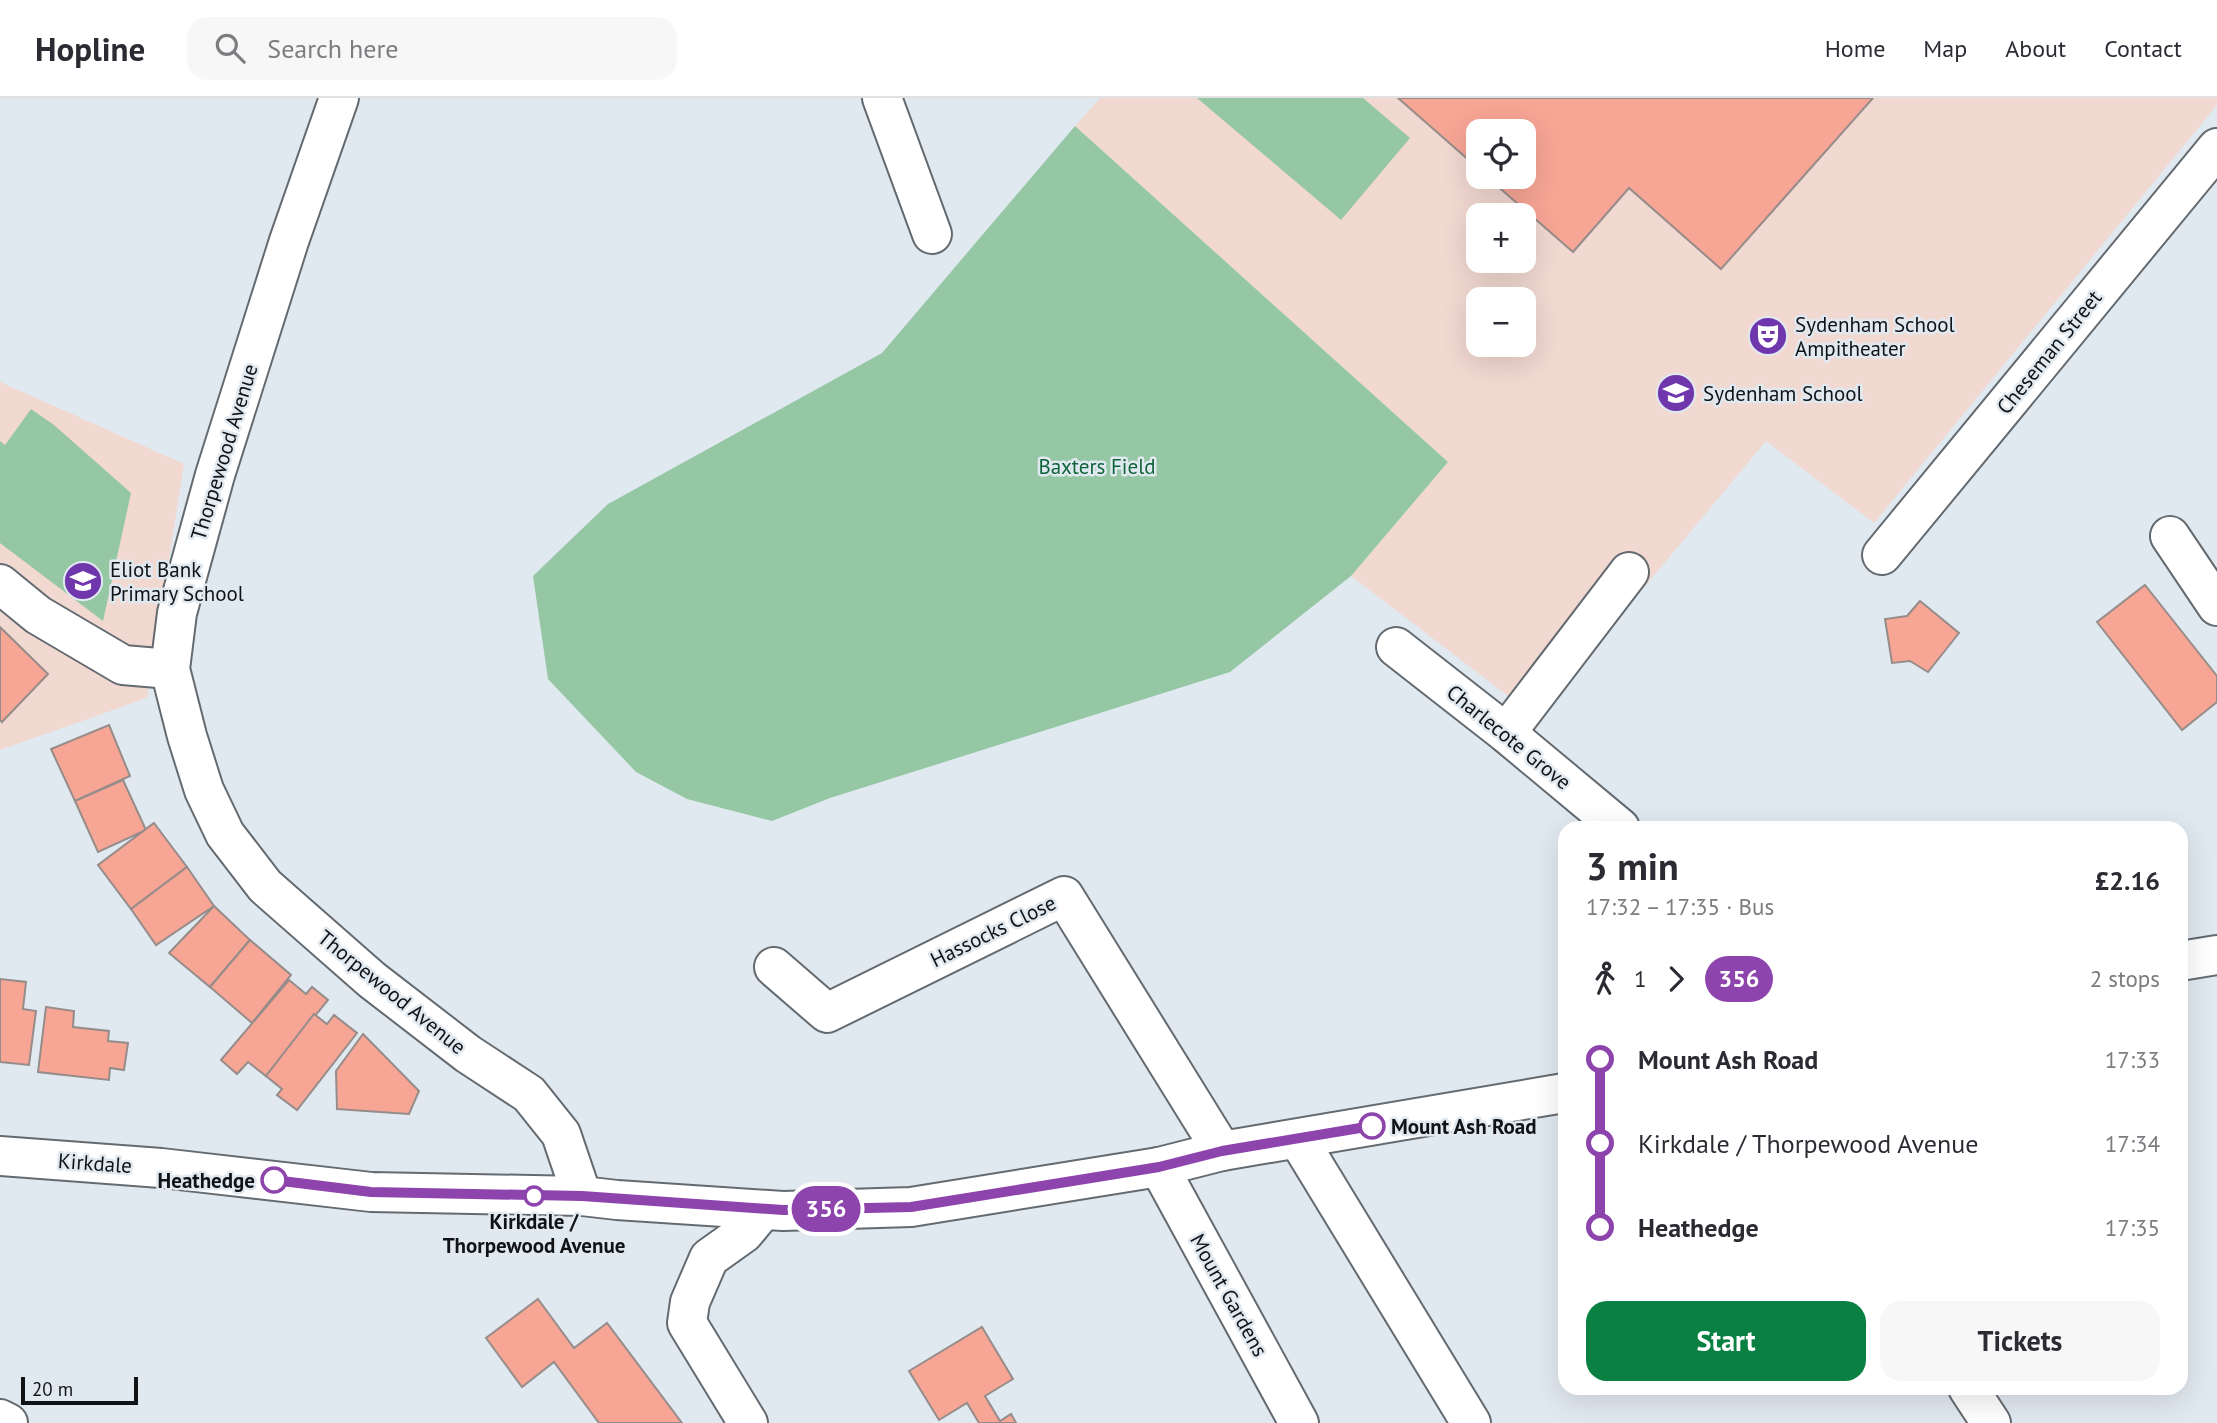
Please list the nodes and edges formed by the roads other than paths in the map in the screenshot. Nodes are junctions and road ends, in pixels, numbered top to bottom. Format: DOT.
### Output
graph roads {
  1 [pos="339,98"];
  2 [pos="883,98"];
  3 [pos="2217,148"];
  4 [pos="932,234"];
  5 [pos="2170,536"];
  6 [pos="1882,555"];
  7 [pos="1629,572"];
  8 [pos="0,584"];
  9 [pos="2217,606"];
  10 [pos="1396,647"];
  11 [pos="170,669"];
  12 [pos="1506,733"];
  13 [pos="1612,821"];
  14 [pos="2217,955"];
  15 [pos="2188,960"];
  16 [pos="774,968"];
  17 [pos="1558,1094"];
  18 [pos="1298,1139"];
  19 [pos="1222,1151"];
  20 [pos="0,1156"];
  21 [pos="1159,1167"];
  22 [pos="582,1196"];
  23 [pos="763,1210"];
  24 [pos="1973,1395"];
  25 [pos="0,1419"];
  26 [pos="8,1423"];
  27 [pos="748,1423"];
  28 [pos="1299,1423"];
  29 [pos="1471,1423"];
  30 [pos="1991,1423"];
  1 -- 11 [label="street, Thorpewood Avenue"];
  2 -- 4 [label="street"];
  3 -- 6 [label="street, Cheseman Street"];
  5 -- 9 [label="street"];
  7 -- 12 [label="street"];
  8 -- 11 [label="street"];
  10 -- 12 [label="street, Charlecote Grove"];
  11 -- 22 [label="street, Thorpewood Avenue"];
  12 -- 13 [label="street, Charlecote Grove"];
  14 -- 15 [label="street"];
  16 -- 19 [label="street, Hassocks Close"];
  17 -- 18 [label="street, Kirkdale"];
  18 -- 19 [label="street, Kirkdale"];
  18 -- 29 [label="street"];
  19 -- 21 [label="street, Kirkdale"];
  20 -- 22 [label="street, Kirkdale"];
  21 -- 23 [label="street, Kirkdale"];
  21 -- 28 [label="street, Mount Gardens"];
  22 -- 23 [label="street, Kirkdale"];
  23 -- 27 [label="street"];
  24 -- 30 [label="street"];
  25 -- 26 [label="street"];
}
